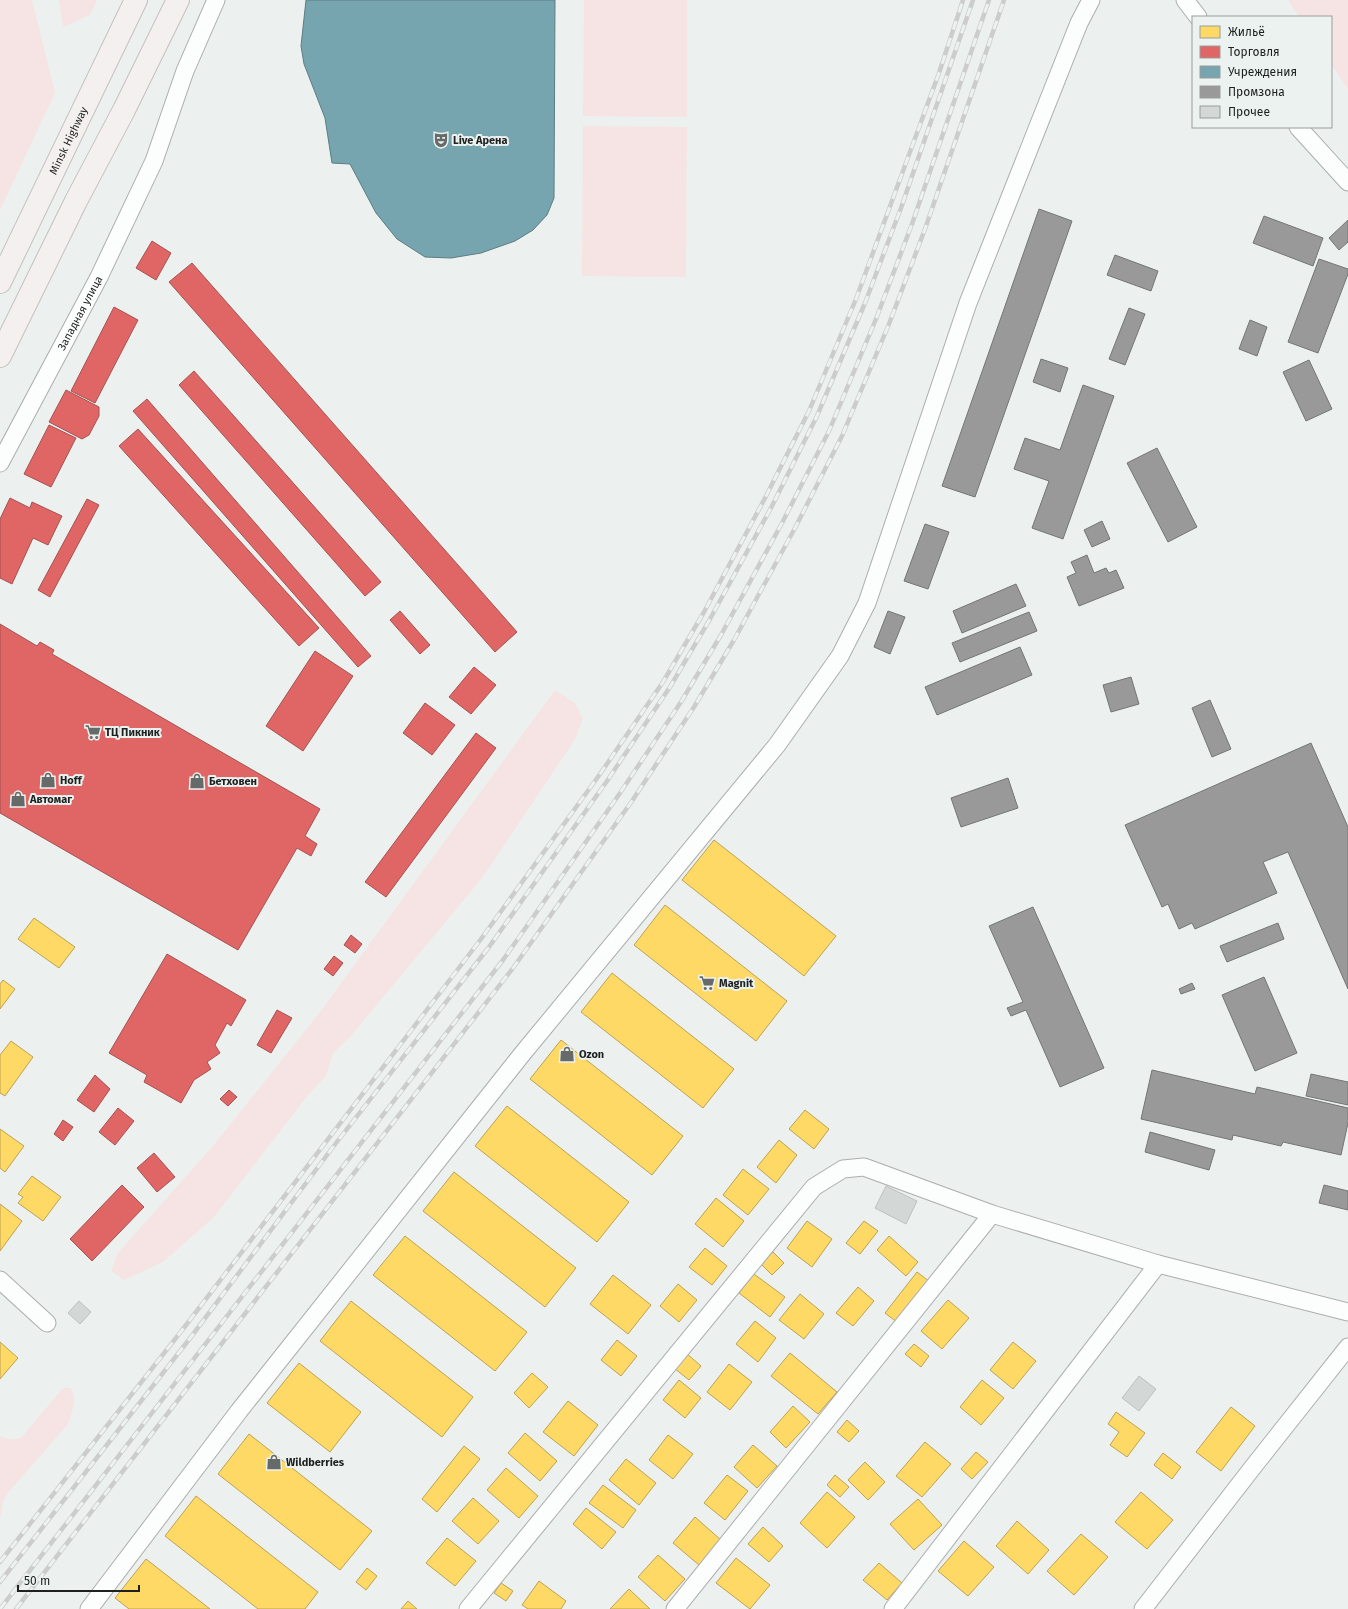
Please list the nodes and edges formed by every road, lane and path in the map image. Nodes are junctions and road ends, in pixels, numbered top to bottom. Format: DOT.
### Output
graph roads {
  1 [pos="136,0"];
  2 [pos="178,0"];
  3 [pos="187,0"];
  4 [pos="216,0"];
  5 [pos="1091,0"];
  6 [pos="1185,0"];
  7 [pos="1197,16"];
  8 [pos="146,66"];
  9 [pos="1299,128"];
  10 [pos="1348,182"];
  11 [pos="0,282"];
  12 [pos="0,356"];
  13 [pos="0,463"];
  14 [pos="992,1214"];
  15 [pos="1158,1264"];
  16 [pos="0,1280"];
  17 [pos="1348,1312"];
  18 [pos="47,1323"];
  19 [pos="1348,1347"];
  20 [pos="89,1609"];
  21 [pos="468,1609"];
  22 [pos="675,1609"];
  23 [pos="893,1609"];
  24 [pos="1143,1609"];
  1 -- 11 [label="highway, Minsk Highway"];
  2 -- 8 [label="highway"];
  3 -- 8 [label="street"];
  4 -- 13 [label="street, Западная улица"];
  5 -- 20 [label="street"];
  6 -- 7 [label="street"];
  8 -- 12 [label="highway"];
  9 -- 10 [label="street"];
  14 -- 15 [label="street"];
  14 -- 21 [label="street"];
  14 -- 22 [label="street"];
  15 -- 17 [label="street"];
  15 -- 23 [label="street"];
  16 -- 18 [label="street"];
  19 -- 24 [label="street"];
}
